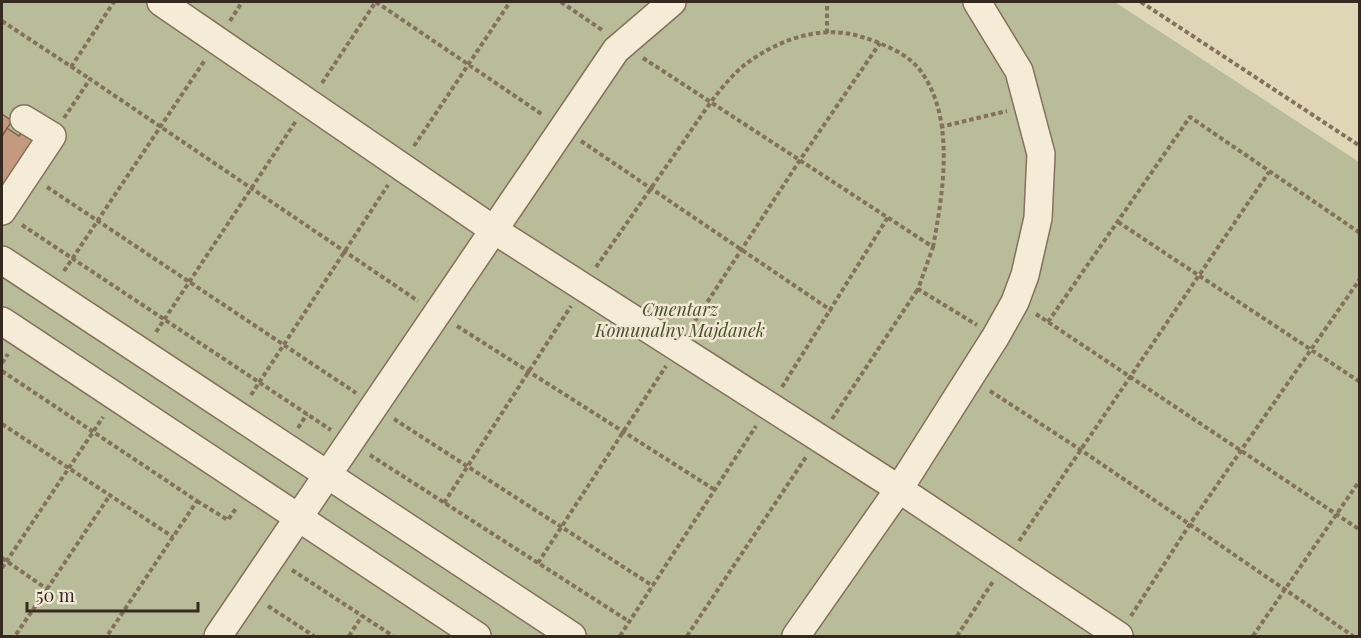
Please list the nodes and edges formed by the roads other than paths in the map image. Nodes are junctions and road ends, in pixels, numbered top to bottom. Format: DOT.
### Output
graph roads {
  1 [pos="161,2"];
  2 [pos="672,2"];
  3 [pos="977,2"];
  4 [pos="24,118"];
  5 [pos="2,212"];
  6 [pos="494,230"];
  7 [pos="2,260"];
  8 [pos="2,321"];
  9 [pos="327,473"];
  10 [pos="899,489"];
  11 [pos="297,519"];
  12 [pos="218,636"];
  13 [pos="477,636"];
  14 [pos="572,636"];
  15 [pos="796,636"];
  16 [pos="1119,636"];
  1 -- 6 [label="street"];
  2 -- 6 [label="street"];
  3 -- 10 [label="street"];
  4 -- 5 [label="street"];
  6 -- 9 [label="street"];
  6 -- 10 [label="street"];
  7 -- 9 [label="street"];
  8 -- 11 [label="street"];
  9 -- 11 [label="street"];
  9 -- 14 [label="street"];
  10 -- 15 [label="street"];
  10 -- 16 [label="street"];
  11 -- 12 [label="street"];
  11 -- 13 [label="street"];
}
